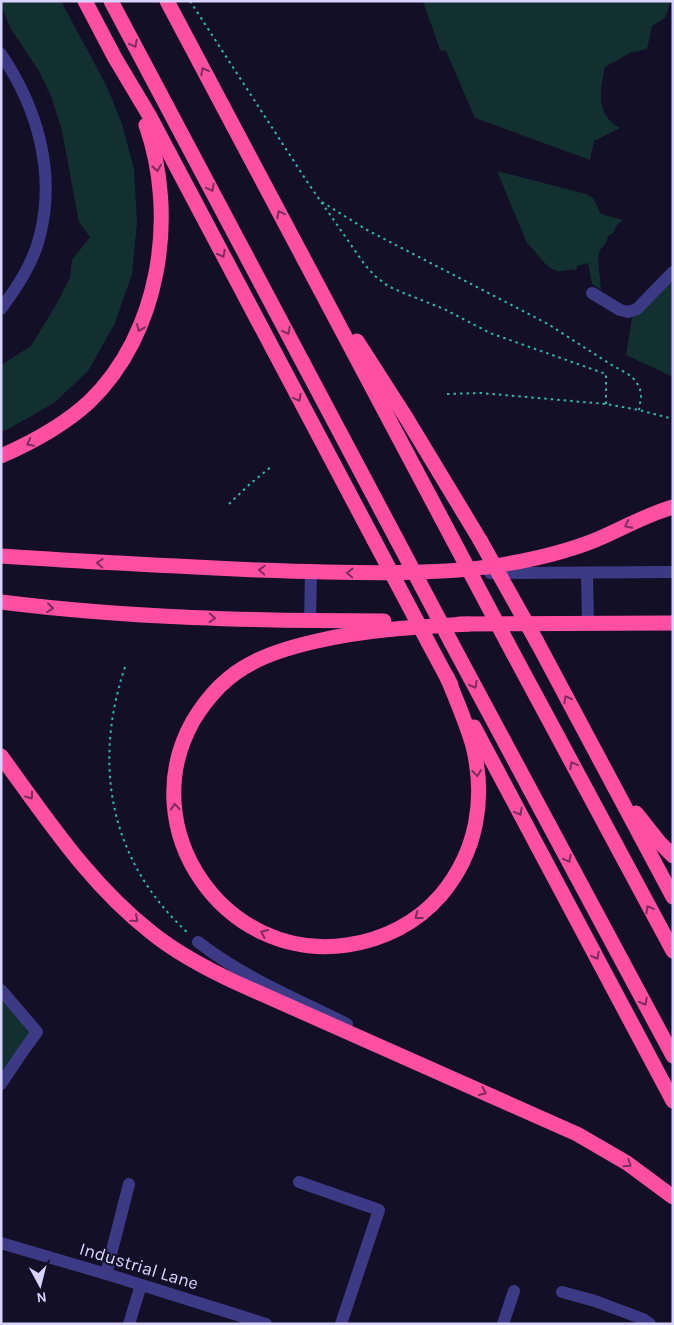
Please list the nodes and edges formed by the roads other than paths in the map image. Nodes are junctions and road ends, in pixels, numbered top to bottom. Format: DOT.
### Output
graph roads {
  1 [pos="85,1"];
  2 [pos="111,1"];
  3 [pos="166,1"];
  4 [pos="1,54"];
  5 [pos="115,58"];
  6 [pos="303,257"];
  7 [pos="673,272"];
  8 [pos="592,293"];
  9 [pos="1,309"];
  10 [pos="1,456"];
  11 [pos="673,507"];
  12 [pos="1,556"];
  13 [pos="311,572"];
  14 [pos="673,572"];
  15 [pos="372,573"];
  16 [pos="587,573"];
  17 [pos="1,602"];
  18 [pos="310,621"];
  19 [pos="673,623"];
  20 [pos="470,624"];
  21 [pos="588,624"];
  22 [pos="447,676"];
  23 [pos="591,743"];
  24 [pos="1,756"];
  25 [pos="673,856"];
  26 [pos="673,897"];
  27 [pos="198,942"];
  28 [pos="673,952"];
  29 [pos="1,990"];
  30 [pos="673,1056"];
  31 [pos="452,1078"];
  32 [pos="1,1084"];
  33 [pos="673,1101"];
  34 [pos="299,1182"];
  35 [pos="129,1184"];
  36 [pos="673,1197"];
  37 [pos="1,1244"];
  38 [pos="106,1274"];
  39 [pos="141,1284"];
  40 [pos="514,1291"];
  41 [pos="562,1292"];
  42 [pos="245,1321"];
  43 [pos="129,1324"];
  44 [pos="266,1324"];
  45 [pos="341,1324"];
  46 [pos="503,1324"];
  47 [pos="650,1324"];
  1 -- 5 [label="highway"];
  2 -- 30 [label="highway, one-way, bridge"];
  6 -- 3 [label="highway, one-way"];
  4 -- 9 [label="street"];
  5 -- 10 [label="highway, one-way"];
  5 -- 22 [label="highway, one-way, bridge"];
  23 -- 6 [label="highway, one-way, bridge"];
  28 -- 6 [label="highway, one-way, bridge"];
  7 -- 8 [label="street"];
  11 -- 15 [label="highway, one-way"];
  13 -- 12 [label="highway, one-way"];
  15 -- 13 [label="highway, one-way"];
  13 -- 18 [label="street"];
  14 -- 16 [label="street"];
  15 -- 16 [label="street"];
  16 -- 21 [label="street"];
  17 -- 18 [label="highway, one-way"];
  18 -- 20 [label="highway"];
  19 -- 21 [label="highway"];
  20 -- 21 [label="highway"];
  22 -- 20 [label="highway, one-way"];
  22 -- 33 [label="highway, one-way"];
  23 -- 25 [label="highway"];
  23 -- 26 [label="highway"];
  24 -- 31 [label="highway, one-way"];
  27 -- 31 [label="street"];
  29 -- 32 [label="street"];
  31 -- 36 [label="highway, one-way"];
  34 -- 45 [label="street"];
  35 -- 38 [label="street"];
  37 -- 38 [label="street, Industrial Lane"];
  38 -- 39 [label="street, Industrial Lane"];
  39 -- 42 [label="street, Industrial Lane"];
  39 -- 43 [label="street"];
  40 -- 46 [label="street"];
  41 -- 47 [label="street"];
  42 -- 44 [label="street, Industrial Lane"];
}
